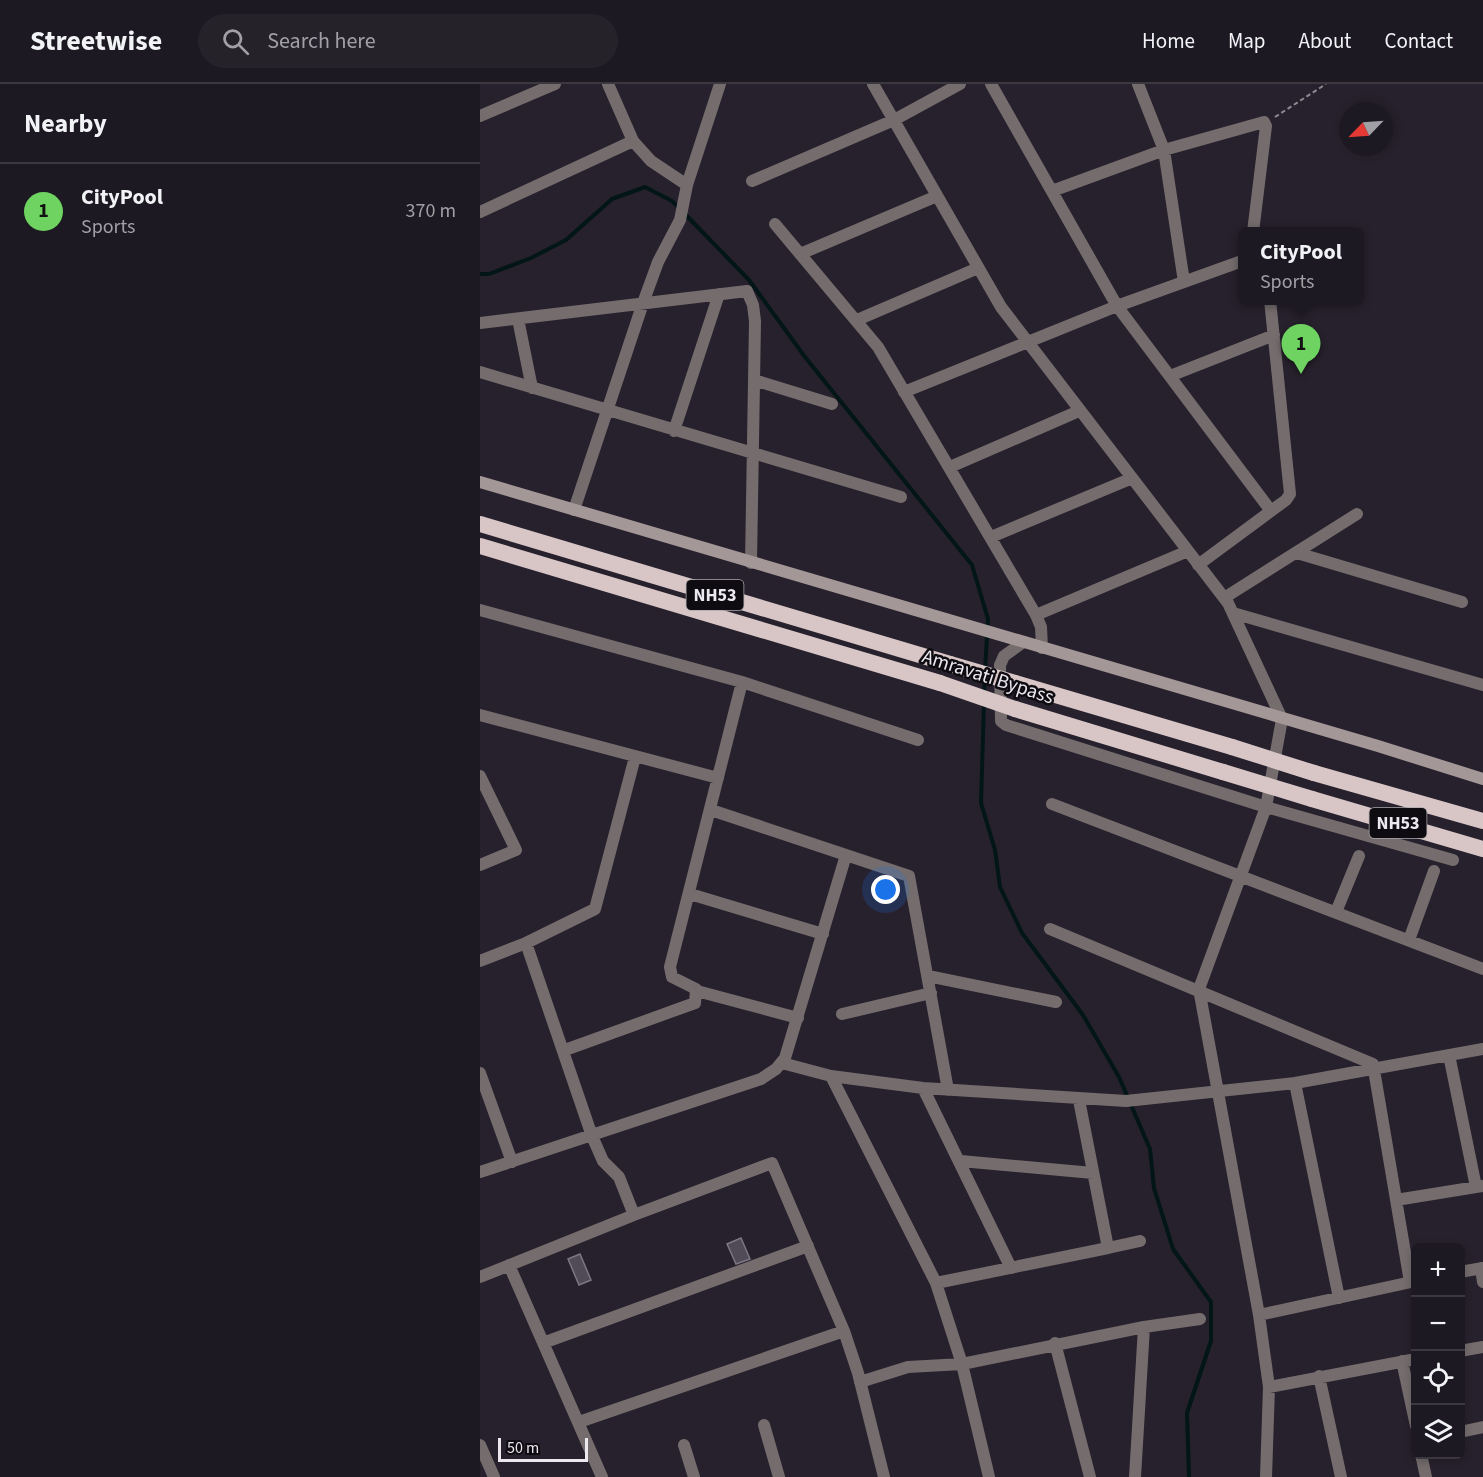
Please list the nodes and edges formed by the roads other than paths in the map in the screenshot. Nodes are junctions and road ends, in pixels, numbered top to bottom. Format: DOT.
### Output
graph roads {
  1 [pos="555,84"];
  2 [pos="608,84"];
  3 [pos="720,84"];
  4 [pos="873,84"];
  5 [pos="960,84"];
  6 [pos="991,84"];
  7 [pos="1138,84"];
  8 [pos="480,116"];
  9 [pos="894,120"];
  10 [pos="633,141"];
  11 [pos="1164,150"];
  12 [pos="752,182"];
  13 [pos="687,185"];
  14 [pos="1052,191"];
  15 [pos="937,196"];
  16 [pos="480,212"];
  17 [pos="775,224"];
  18 [pos="1253,227"];
  19 [pos="800,254"];
  20 [pos="1238,262"];
  21 [pos="978,268"];
  22 [pos="1184,282"];
  23 [pos="719,294"];
  24 [pos="643,303"];
  25 [pos="1271,305"];
  26 [pos="1117,306"];
  27 [pos="518,318"];
  28 [pos="857,320"];
  29 [pos="480,323"];
  30 [pos="1274,335"];
  31 [pos="1026,341"];
  32 [pos="480,372"];
  33 [pos="1170,376"];
  34 [pos="754,380"];
  35 [pos="532,388"];
  36 [pos="904,392"];
  37 [pos="832,404"];
  38 [pos="605,410"];
  39 [pos="1079,411"];
  40 [pos="674,431"];
  41 [pos="754,455"];
  42 [pos="950,467"];
  43 [pos="1130,479"];
  44 [pos="480,482"];
  45 [pos="901,497"];
  46 [pos="574,510"];
  47 [pos="1271,511"];
  48 [pos="1357,514"];
  49 [pos="480,524"];
  50 [pos="991,537"];
  51 [pos="480,546"];
  52 [pos="1188,551"];
  53 [pos="1297,553"];
  54 [pos="751,562"];
  55 [pos="1198,565"];
  56 [pos="692,588"];
  57 [pos="1224,598"];
  58 [pos="1462,602"];
  59 [pos="687,608"];
  60 [pos="480,610"];
  61 [pos="1233,613"];
  62 [pos="1036,615"];
  63 [pos="1022,643"];
  64 [pos="1042,648"];
  65 [pos="742,682"];
  66 [pos="1483,685"];
  67 [pos="480,715"];
  68 [pos="1282,719"];
  69 [pos="918,740"];
  70 [pos="635,757"];
  71 [pos="480,776"];
  72 [pos="718,778"];
  73 [pos="1483,779"];
  74 [pos="1052,804"];
  75 [pos="1266,807"];
  76 [pos="711,810"];
  77 [pos="1483,821"];
  78 [pos="1483,849"];
  79 [pos="846,855"];
  80 [pos="1359,856"];
  81 [pos="1453,860"];
  82 [pos="480,865"];
  83 [pos="1434,871"];
  84 [pos="1242,875"];
  85 [pos="690,894"];
  86 [pos="1336,912"];
  87 [pos="1050,929"];
  88 [pos="823,934"];
  89 [pos="1410,940"];
  90 [pos="526,943"];
  91 [pos="480,961"];
  92 [pos="1483,969"];
  93 [pos="928,976"];
  94 [pos="1199,989"];
  95 [pos="697,991"];
  96 [pos="931,993"];
  97 [pos="1056,1002"];
  98 [pos="842,1014"];
  99 [pos="798,1018"];
  100 [pos="1483,1049"];
  101 [pos="564,1050"];
  102 [pos="1449,1055"];
  103 [pos="782,1063"];
  104 [pos="1376,1070"];
  105 [pos="480,1073"];
  106 [pos="831,1076"];
  107 [pos="1295,1083"];
  108 [pos="923,1088"];
  109 [pos="948,1090"];
  110 [pos="1216,1093"];
  111 [pos="1079,1100"];
  112 [pos="592,1136"];
  113 [pos="961,1161"];
  114 [pos="512,1162"];
  115 [pos="480,1172"];
  116 [pos="1093,1173"];
  117 [pos="1480,1187"];
  118 [pos="1396,1200"];
  119 [pos="634,1215"];
  120 [pos="1140,1241"];
  121 [pos="808,1246"];
  122 [pos="1108,1248"];
  123 [pos="509,1265"];
  124 [pos="1011,1268"];
  125 [pos="1482,1268"];
  126 [pos="1465,1271"];
  127 [pos="1411,1272"];
  128 [pos="480,1277"];
  129 [pos="936,1282"];
  130 [pos="1411,1282"];
  131 [pos="1483,1282"];
  132 [pos="1339,1298"];
  133 [pos="1259,1316"];
  134 [pos="1200,1319"];
  135 [pos="1144,1327"];
  136 [pos="844,1331"];
  137 [pos="543,1343"];
  138 [pos="1055,1343"];
  139 [pos="1483,1347"];
  140 [pos="1465,1350"];
  141 [pos="1411,1360"];
  142 [pos="1402,1361"];
  143 [pos="962,1364"];
  144 [pos="1319,1376"];
  145 [pos="860,1382"];
  146 [pos="1269,1387"];
  147 [pos="1411,1405"];
  148 [pos="579,1422"];
  149 [pos="764,1425"];
  150 [pos="1483,1427"];
  151 [pos="1465,1431"];
  152 [pos="480,1445"];
  153 [pos="684,1445"];
  154 [pos="1422,1459"];
  155 [pos="494,1477"];
  156 [pos="602,1477"];
  157 [pos="694,1477"];
  158 [pos="779,1477"];
  159 [pos="884,1477"];
  160 [pos="989,1477"];
  161 [pos="1090,1477"];
  162 [pos="1135,1477"];
  163 [pos="1266,1477"];
  164 [pos="1341,1477"];
  165 [pos="1426,1477"];
  1 -- 8 [label="street"];
  2 -- 10 [label="street"];
  3 -- 13 [label="street"];
  4 -- 9 [label="street"];
  5 -- 9 [label="street"];
  6 -- 14 [label="street"];
  7 -- 11 [label="street"];
  9 -- 12 [label="street"];
  9 -- 15 [label="street"];
  10 -- 13 [label="street"];
  10 -- 16 [label="street"];
  11 -- 14 [label="street"];
  11 -- 18 [label="street"];
  11 -- 22 [label="street"];
  13 -- 24 [label="street"];
  14 -- 26 [label="street"];
  15 -- 19 [label="street"];
  15 -- 21 [label="street"];
  17 -- 19 [label="street"];
  19 -- 28 [label="street"];
  20 -- 22 [label="street"];
  21 -- 28 [label="street"];
  21 -- 31 [label="street"];
  22 -- 26 [label="street"];
  23 -- 24 [label="street"];
  23 -- 34 [label="street"];
  23 -- 40 [label="street"];
  24 -- 27 [label="street"];
  24 -- 38 [label="street"];
  25 -- 30 [label="street"];
  26 -- 31 [label="street"];
  26 -- 33 [label="street"];
  27 -- 29 [label="street"];
  27 -- 35 [label="street"];
  28 -- 36 [label="street"];
  30 -- 33 [label="street"];
  30 -- 47 [label="street"];
  31 -- 36 [label="street"];
  31 -- 39 [label="street"];
  32 -- 35 [label="street"];
  33 -- 47 [label="street"];
  34 -- 37 [label="street"];
  34 -- 41 [label="street"];
  35 -- 38 [label="street"];
  36 -- 42 [label="street"];
  38 -- 40 [label="street"];
  38 -- 46 [label="street"];
  39 -- 42 [label="street"];
  39 -- 43 [label="street"];
  40 -- 41 [label="street"];
  41 -- 45 [label="street"];
  41 -- 54 [label="street"];
  42 -- 50 [label="street"];
  43 -- 50 [label="street"];
  43 -- 52 [label="street"];
  44 -- 46 [label="main road"];
  46 -- 54 [label="main road"];
  47 -- 55 [label="street"];
  48 -- 53 [label="street"];
  49 -- 56 [label="highway, Amravati Bypass / NH53"];
  50 -- 62 [label="street"];
  51 -- 59 [label="highway, Amravati Bypass / NH53"];
  52 -- 55 [label="street"];
  52 -- 62 [label="street"];
  53 -- 57 [label="street"];
  53 -- 58 [label="street"];
  54 -- 63 [label="main road"];
  55 -- 57 [label="street"];
  56 -- 59 [label="highway"];
  56 -- 77 [label="highway, Amravati Bypass / NH53, bridge"];
  57 -- 61 [label="street"];
  59 -- 78 [label="highway, Amravati Bypass / NH53, bridge"];
  60 -- 65 [label="street"];
  61 -- 66 [label="street"];
  61 -- 68 [label="street"];
  62 -- 64 [label="street"];
  63 -- 64 [label="main road"];
  63 -- 75 [label="street"];
  64 -- 68 [label="main road"];
  65 -- 69 [label="street"];
  65 -- 72 [label="street"];
  67 -- 70 [label="street"];
  68 -- 73 [label="main road"];
  68 -- 75 [label="street"];
  70 -- 72 [label="street"];
  70 -- 90 [label="street"];
  71 -- 82 [label="street"];
  72 -- 76 [label="street"];
  74 -- 84 [label="street"];
  75 -- 81 [label="street"];
  75 -- 84 [label="street"];
  76 -- 79 [label="street"];
  76 -- 85 [label="street"];
  79 -- 88 [label="street"];
  79 -- 93 [label="street"];
  80 -- 86 [label="street"];
  83 -- 89 [label="street"];
  84 -- 86 [label="street"];
  84 -- 94 [label="street"];
  85 -- 88 [label="street"];
  85 -- 95 [label="street"];
  86 -- 89 [label="street"];
  87 -- 94 [label="street"];
  88 -- 99 [label="street"];
  89 -- 92 [label="street"];
  90 -- 91 [label="street"];
  90 -- 101 [label="street"];
  93 -- 96 [label="street"];
  93 -- 97 [label="street"];
  94 -- 104 [label="street"];
  94 -- 110 [label="street"];
  95 -- 99 [label="street"];
  95 -- 101 [label="street"];
  96 -- 98 [label="street"];
  96 -- 109 [label="street"];
  99 -- 103 [label="street"];
  100 -- 102 [label="street"];
  101 -- 112 [label="street"];
  102 -- 104 [label="street"];
  102 -- 117 [label="street"];
  103 -- 106 [label="street"];
  103 -- 112 [label="street"];
  104 -- 107 [label="street"];
  104 -- 118 [label="street"];
  105 -- 114 [label="street"];
  106 -- 108 [label="street"];
  106 -- 129 [label="street"];
  107 -- 110 [label="street"];
  107 -- 132 [label="street"];
  108 -- 109 [label="street"];
  108 -- 113 [label="street"];
  109 -- 111 [label="street"];
  110 -- 111 [label="street"];
  110 -- 133 [label="street"];
  111 -- 116 [label="street"];
  112 -- 114 [label="street"];
  112 -- 119 [label="street"];
  113 -- 116 [label="street"];
  113 -- 124 [label="street"];
  114 -- 115 [label="street"];
  116 -- 122 [label="street"];
  117 -- 118 [label="street"];
  118 -- 127 [label="street"];
  119 -- 121 [label="street"];
  119 -- 123 [label="street"];
  120 -- 122 [label="street"];
  121 -- 136 [label="street"];
  121 -- 137 [label="street"];
  122 -- 124 [label="street"];
  123 -- 128 [label="street"];
  123 -- 137 [label="street"];
  124 -- 129 [label="street"];
  125 -- 126 [label="street"];
  125 -- 131 [label="street"];
  129 -- 143 [label="street"];
  130 -- 132 [label="street"];
  132 -- 133 [label="street"];
  133 -- 146 [label="street"];
  134 -- 135 [label="street"];
  135 -- 138 [label="street"];
  135 -- 162 [label="street"];
  136 -- 145 [label="street"];
  136 -- 148 [label="street"];
  137 -- 148 [label="street"];
  138 -- 143 [label="street"];
  138 -- 161 [label="street"];
  139 -- 140 [label="street"];
  141 -- 142 [label="street"];
  142 -- 144 [label="street"];
  142 -- 147 [label="street"];
  143 -- 145 [label="street"];
  143 -- 160 [label="street"];
  144 -- 146 [label="street"];
  144 -- 164 [label="street"];
  145 -- 159 [label="street"];
  146 -- 163 [label="street"];
  148 -- 156 [label="street"];
  149 -- 158 [label="street"];
  150 -- 151 [label="street"];
  152 -- 155 [label="street"];
  153 -- 157 [label="street"];
  154 -- 165 [label="street"];
}
